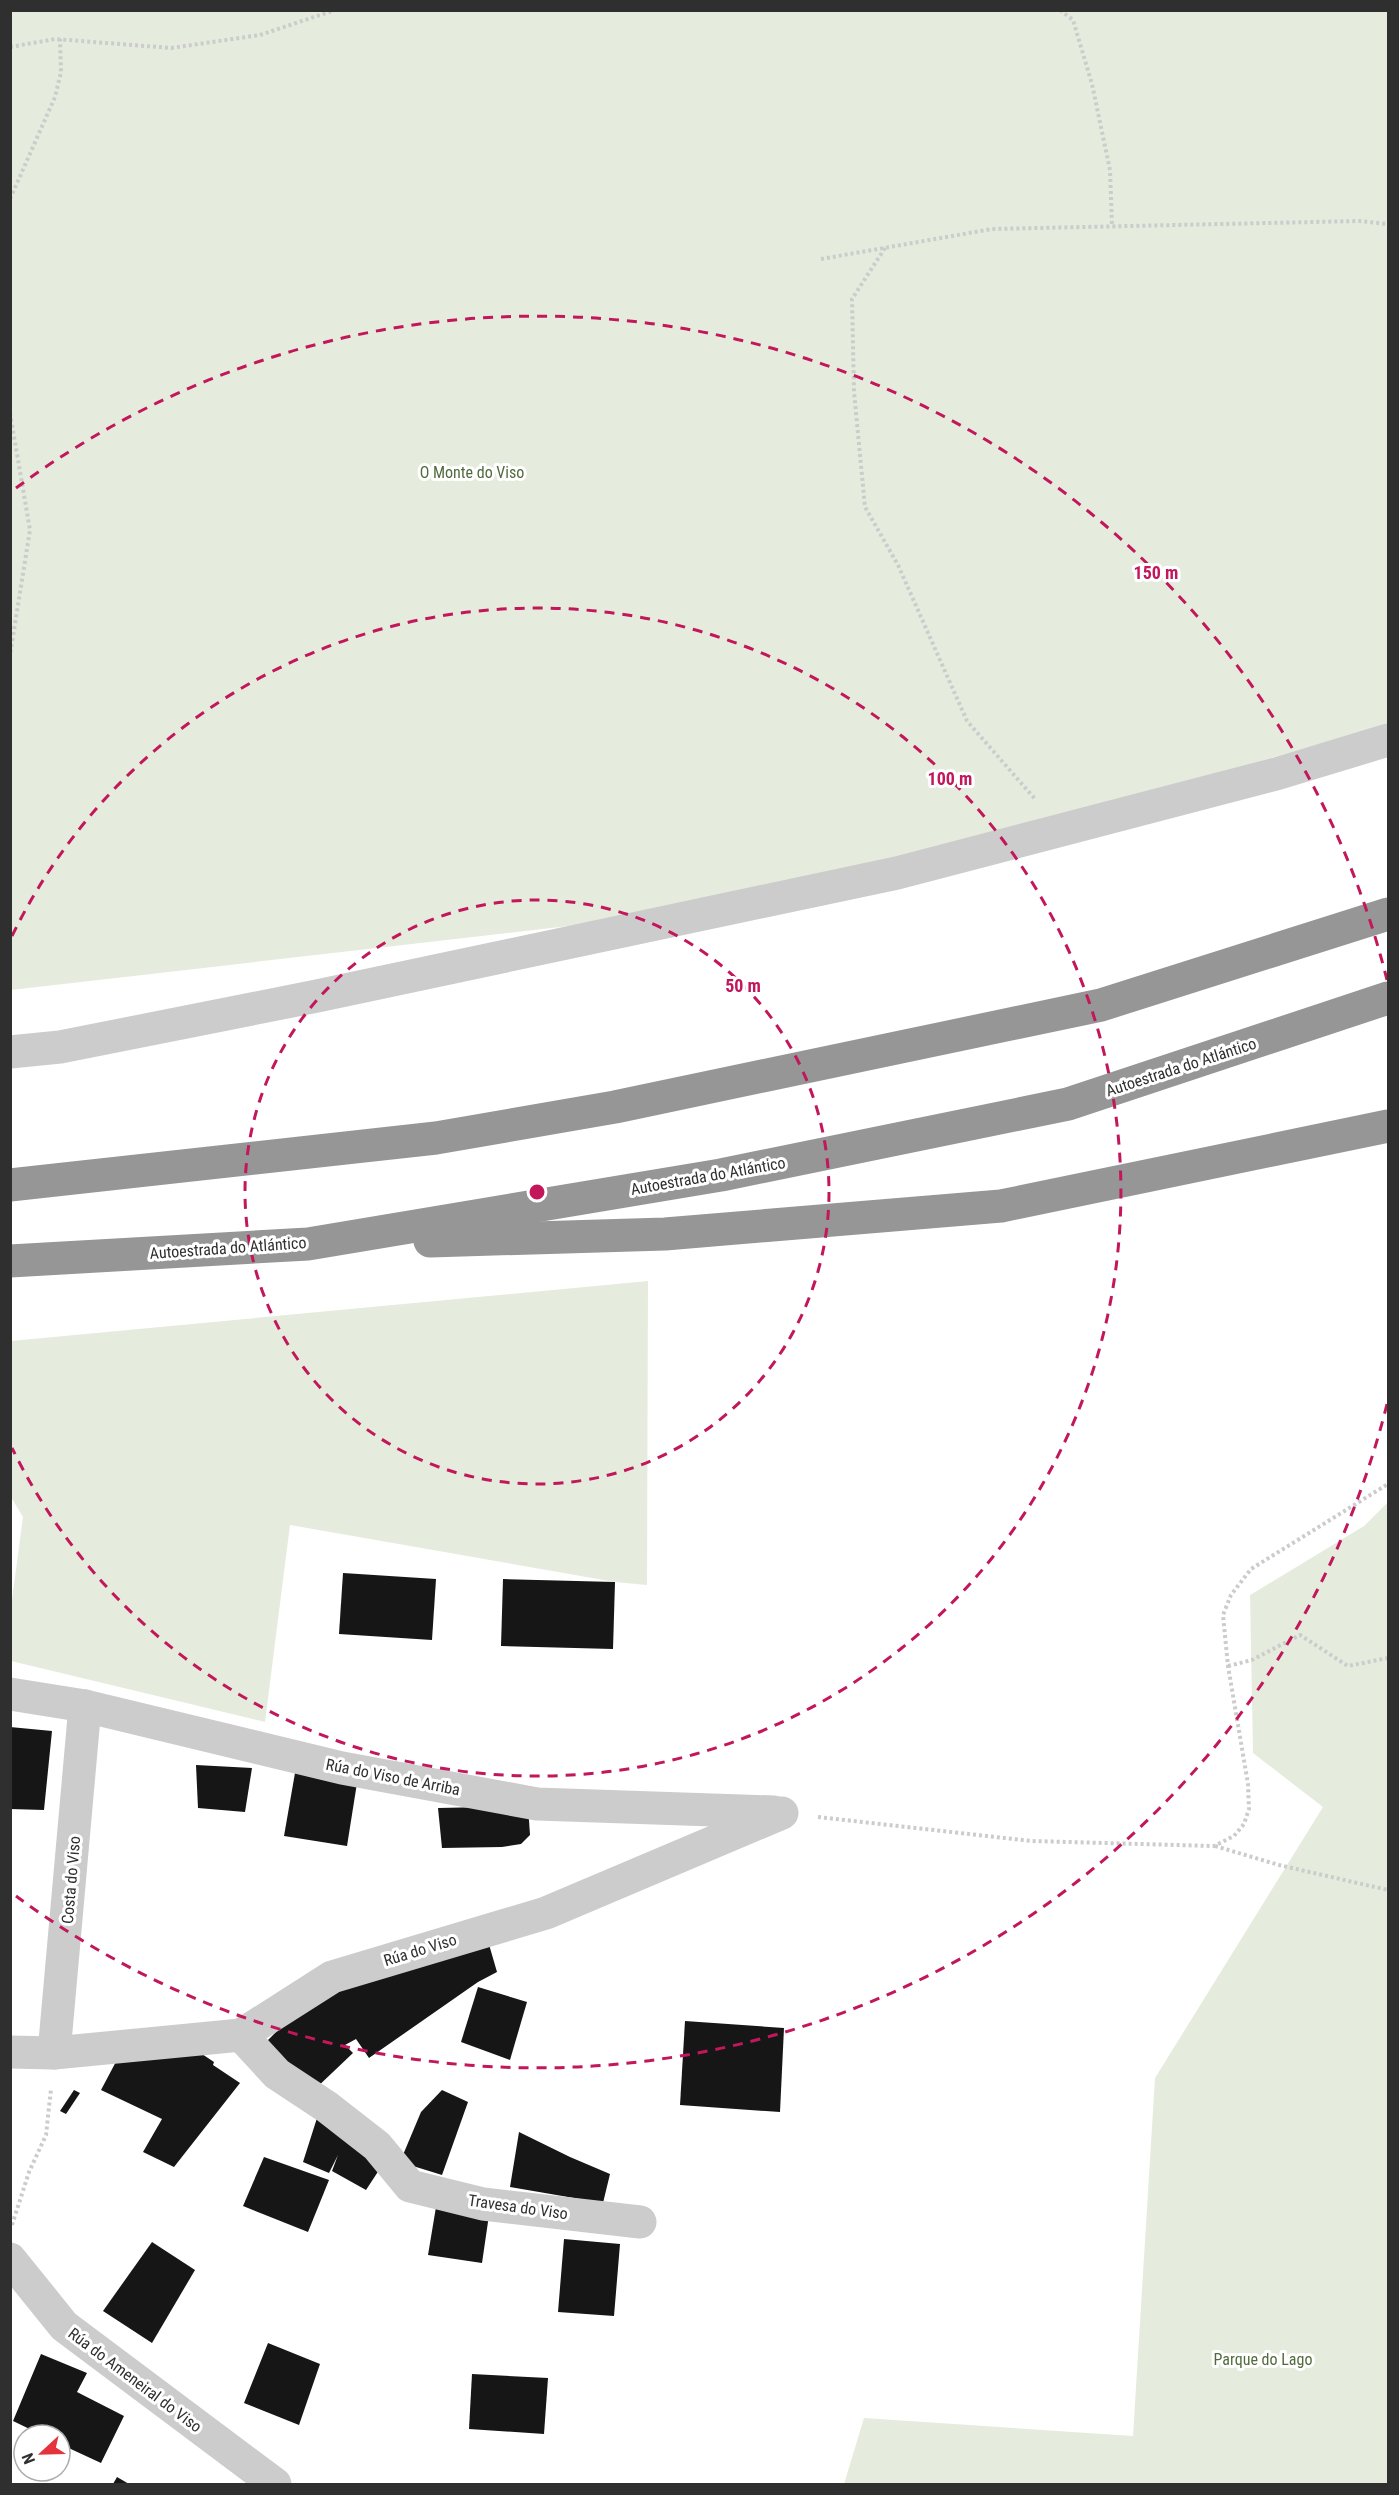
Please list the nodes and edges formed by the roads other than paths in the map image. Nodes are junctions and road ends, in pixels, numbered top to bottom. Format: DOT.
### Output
graph roads {
  1 [pos="1389,740"];
  2 [pos="1389,914"];
  3 [pos="1389,998"];
  4 [pos="10,1052"];
  5 [pos="1389,1126"];
  6 [pos="10,1185"];
  7 [pos="308,1244"];
  8 [pos="10,1261"];
  9 [pos="10,1694"];
  10 [pos="85,1706"];
  11 [pos="782,1813"];
  12 [pos="241,2035"];
  13 [pos="10,2052"];
  14 [pos="54,2053"];
  15 [pos="640,2222"];
  16 [pos="10,2259"];
  17 [pos="275,2484"];
  1 -- 4 [label="street"];
  2 -- 6 [label="highway"];
  3 -- 7 [label="highway, Autoestrada do Atlántico"];
  5 -- 7 [label="highway"];
  7 -- 8 [label="highway, Autoestrada do Atlántico"];
  9 -- 10 [label="street, Rúa do Viso de Arriba"];
  10 -- 11 [label="street, Rúa do Viso de Arriba"];
  10 -- 14 [label="street, Costa do Viso"];
  11 -- 12 [label="street, Rúa do Viso"];
  12 -- 14 [label="street, Rúa do Viso"];
  12 -- 15 [label="street, Travesa do Viso"];
  13 -- 14 [label="street, Rúa do Viso"];
  16 -- 17 [label="street, Rúa do Ameneiral do Viso"];
}
